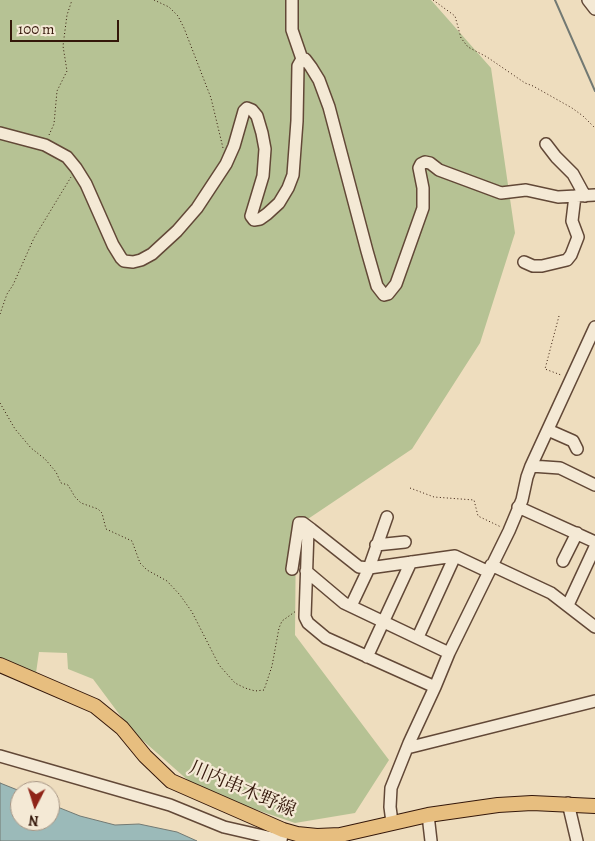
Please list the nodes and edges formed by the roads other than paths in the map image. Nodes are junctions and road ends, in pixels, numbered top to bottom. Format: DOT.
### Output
graph roads {
  1 [pos="292,0"];
  2 [pos="588,0"];
  3 [pos="595,9"];
  4 [pos="302,59"];
  5 [pos="0,133"];
  6 [pos="543,148"];
  7 [pos="585,196"];
  8 [pos="524,262"];
  9 [pos="595,327"];
  10 [pos="548,430"];
  11 [pos="577,449"];
  12 [pos="531,466"];
  13 [pos="595,486"];
  14 [pos="518,507"];
  15 [pos="387,517"];
  16 [pos="311,529"];
  17 [pos="577,534"];
  18 [pos="405,542"];
  19 [pos="595,542"];
  20 [pos="376,545"];
  21 [pos="595,547"];
  22 [pos="455,556"];
  23 [pos="564,561"];
  24 [pos="411,562"];
  25 [pos="369,568"];
  26 [pos="490,568"];
  27 [pos="292,569"];
  28 [pos="306,571"];
  29 [pos="568,605"];
  30 [pos="351,606"];
  31 [pos="384,622"];
  32 [pos="595,627"];
  33 [pos="418,637"];
  34 [pos="449,653"];
  35 [pos="367,657"];
  36 [pos="0,665"];
  37 [pos="435,687"];
  38 [pos="595,701"];
  39 [pos="407,748"];
  40 [pos="0,756"];
  41 [pos="568,804"];
  42 [pos="595,806"];
  43 [pos="428,815"];
  44 [pos="392,822"];
  45 [pos="283,830"];
  46 [pos="430,841"];
  47 [pos="577,841"];
  1 -- 4 [label="street"];
  2 -- 3 [label="street"];
  4 -- 5 [label="street"];
  4 -- 7 [label="street"];
  6 -- 7 [label="street"];
  7 -- 8 [label="street"];
  9 -- 10 [label="street"];
  10 -- 11 [label="street"];
  10 -- 12 [label="street"];
  12 -- 13 [label="street"];
  12 -- 14 [label="street"];
  14 -- 17 [label="street"];
  14 -- 26 [label="street"];
  15 -- 20 [label="street"];
  16 -- 25 [label="street"];
  16 -- 27 [label="street"];
  16 -- 28 [label="street"];
  17 -- 19 [label="street"];
  17 -- 23 [label="street"];
  18 -- 20 [label="street"];
  20 -- 25 [label="street"];
  21 -- 29 [label="street"];
  22 -- 24 [label="street"];
  22 -- 26 [label="street"];
  22 -- 33 [label="street"];
  24 -- 25 [label="street"];
  24 -- 31 [label="street"];
  25 -- 30 [label="street"];
  26 -- 29 [label="street"];
  26 -- 34 [label="street"];
  28 -- 30 [label="street"];
  28 -- 35 [label="street"];
  29 -- 32 [label="street"];
  30 -- 31 [label="street"];
  31 -- 33 [label="street"];
  31 -- 35 [label="street"];
  33 -- 34 [label="street"];
  34 -- 37 [label="street"];
  35 -- 37 [label="street"];
  36 -- 45 [label="main road, 川内串木野線"];
  37 -- 39 [label="street"];
  38 -- 39 [label="street"];
  39 -- 44 [label="street"];
  40 -- 45 [label="street"];
  41 -- 42 [label="main road, 川内串木野線"];
  41 -- 43 [label="main road, 川内串木野線"];
  41 -- 47 [label="street"];
  43 -- 44 [label="main road, 川内串木野線"];
  43 -- 46 [label="street"];
  44 -- 45 [label="main road, 川内串木野線"];
}
